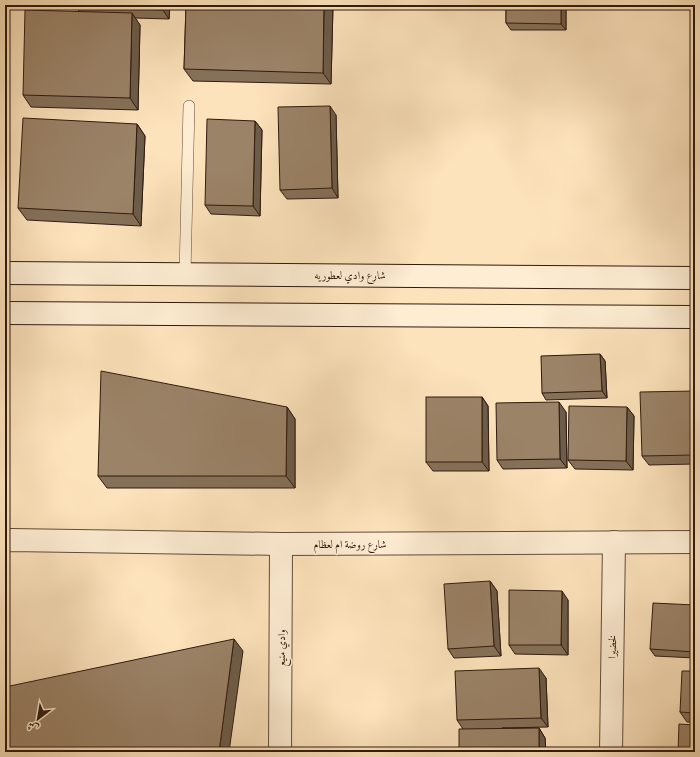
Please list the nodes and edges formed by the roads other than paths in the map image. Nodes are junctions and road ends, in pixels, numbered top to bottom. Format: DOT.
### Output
graph roads {
  1 [pos="189,106"];
  2 [pos="5,273"];
  3 [pos="185,274"];
  4 [pos="695,278"];
  5 [pos="5,313"];
  6 [pos="695,317"];
  7 [pos="5,541"];
  8 [pos="614,542"];
  9 [pos="695,542"];
  10 [pos="281,544"];
  11 [pos="280,752"];
  12 [pos="611,752"];
  1 -- 3 [label="lane"];
  2 -- 3 [label="street, شارع وادي لعطوريه"];
  3 -- 4 [label="street, شارع وادي لعطوريه"];
  5 -- 6 [label="street"];
  7 -- 10 [label="street, شارع روضة ام لعظام"];
  8 -- 9 [label="street, شارع روضة ام لعظام"];
  8 -- 10 [label="street, شارع روضة ام لعظام"];
  8 -- 12 [label="street, لخضيرا"];
  10 -- 11 [label="street, وادي منيع"];
}
